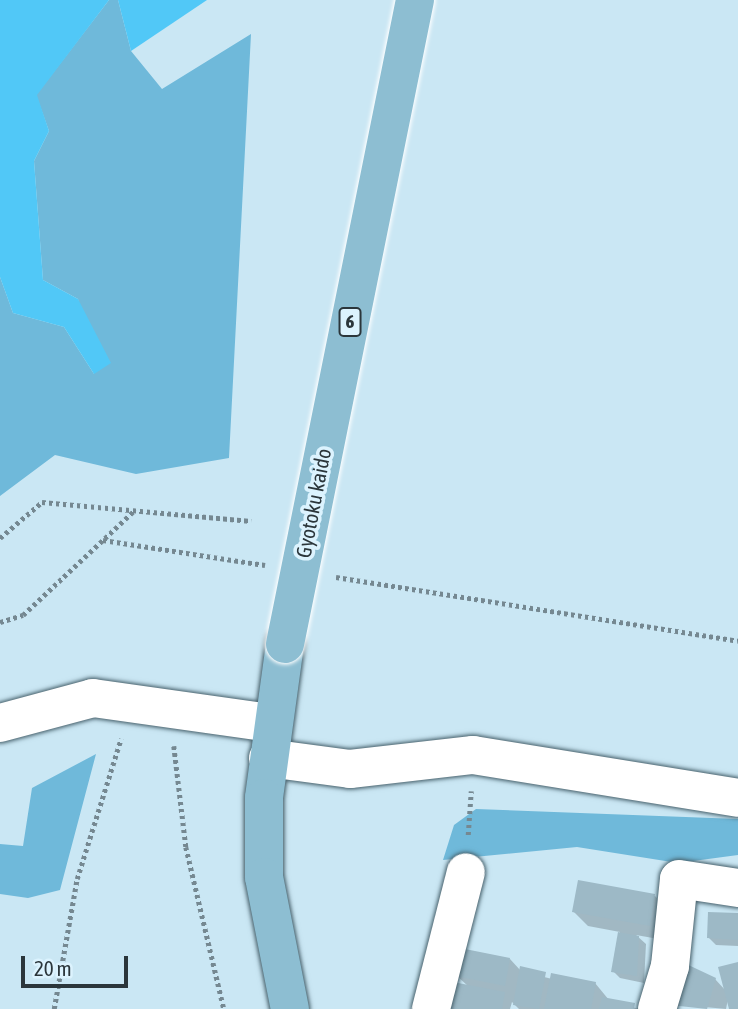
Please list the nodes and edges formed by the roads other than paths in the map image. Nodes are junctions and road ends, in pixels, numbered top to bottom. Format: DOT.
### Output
graph roads {
  1 [pos="415,0"];
  2 [pos="0,723"];
  3 [pos="270,741"];
  4 [pos="738,798"];
  5 [pos="466,872"];
  6 [pos="738,888"];
  7 [pos="290,1009"];
  8 [pos="431,1009"];
  9 [pos="657,1009"];
  1 -- 3 [label="main road, Gyotoku kaido / 6, bridge"];
  2 -- 3 [label="street"];
  3 -- 4 [label="street"];
  3 -- 7 [label="main road, Gyotoku kaido / 6"];
  5 -- 8 [label="street"];
  6 -- 9 [label="street"];
}
